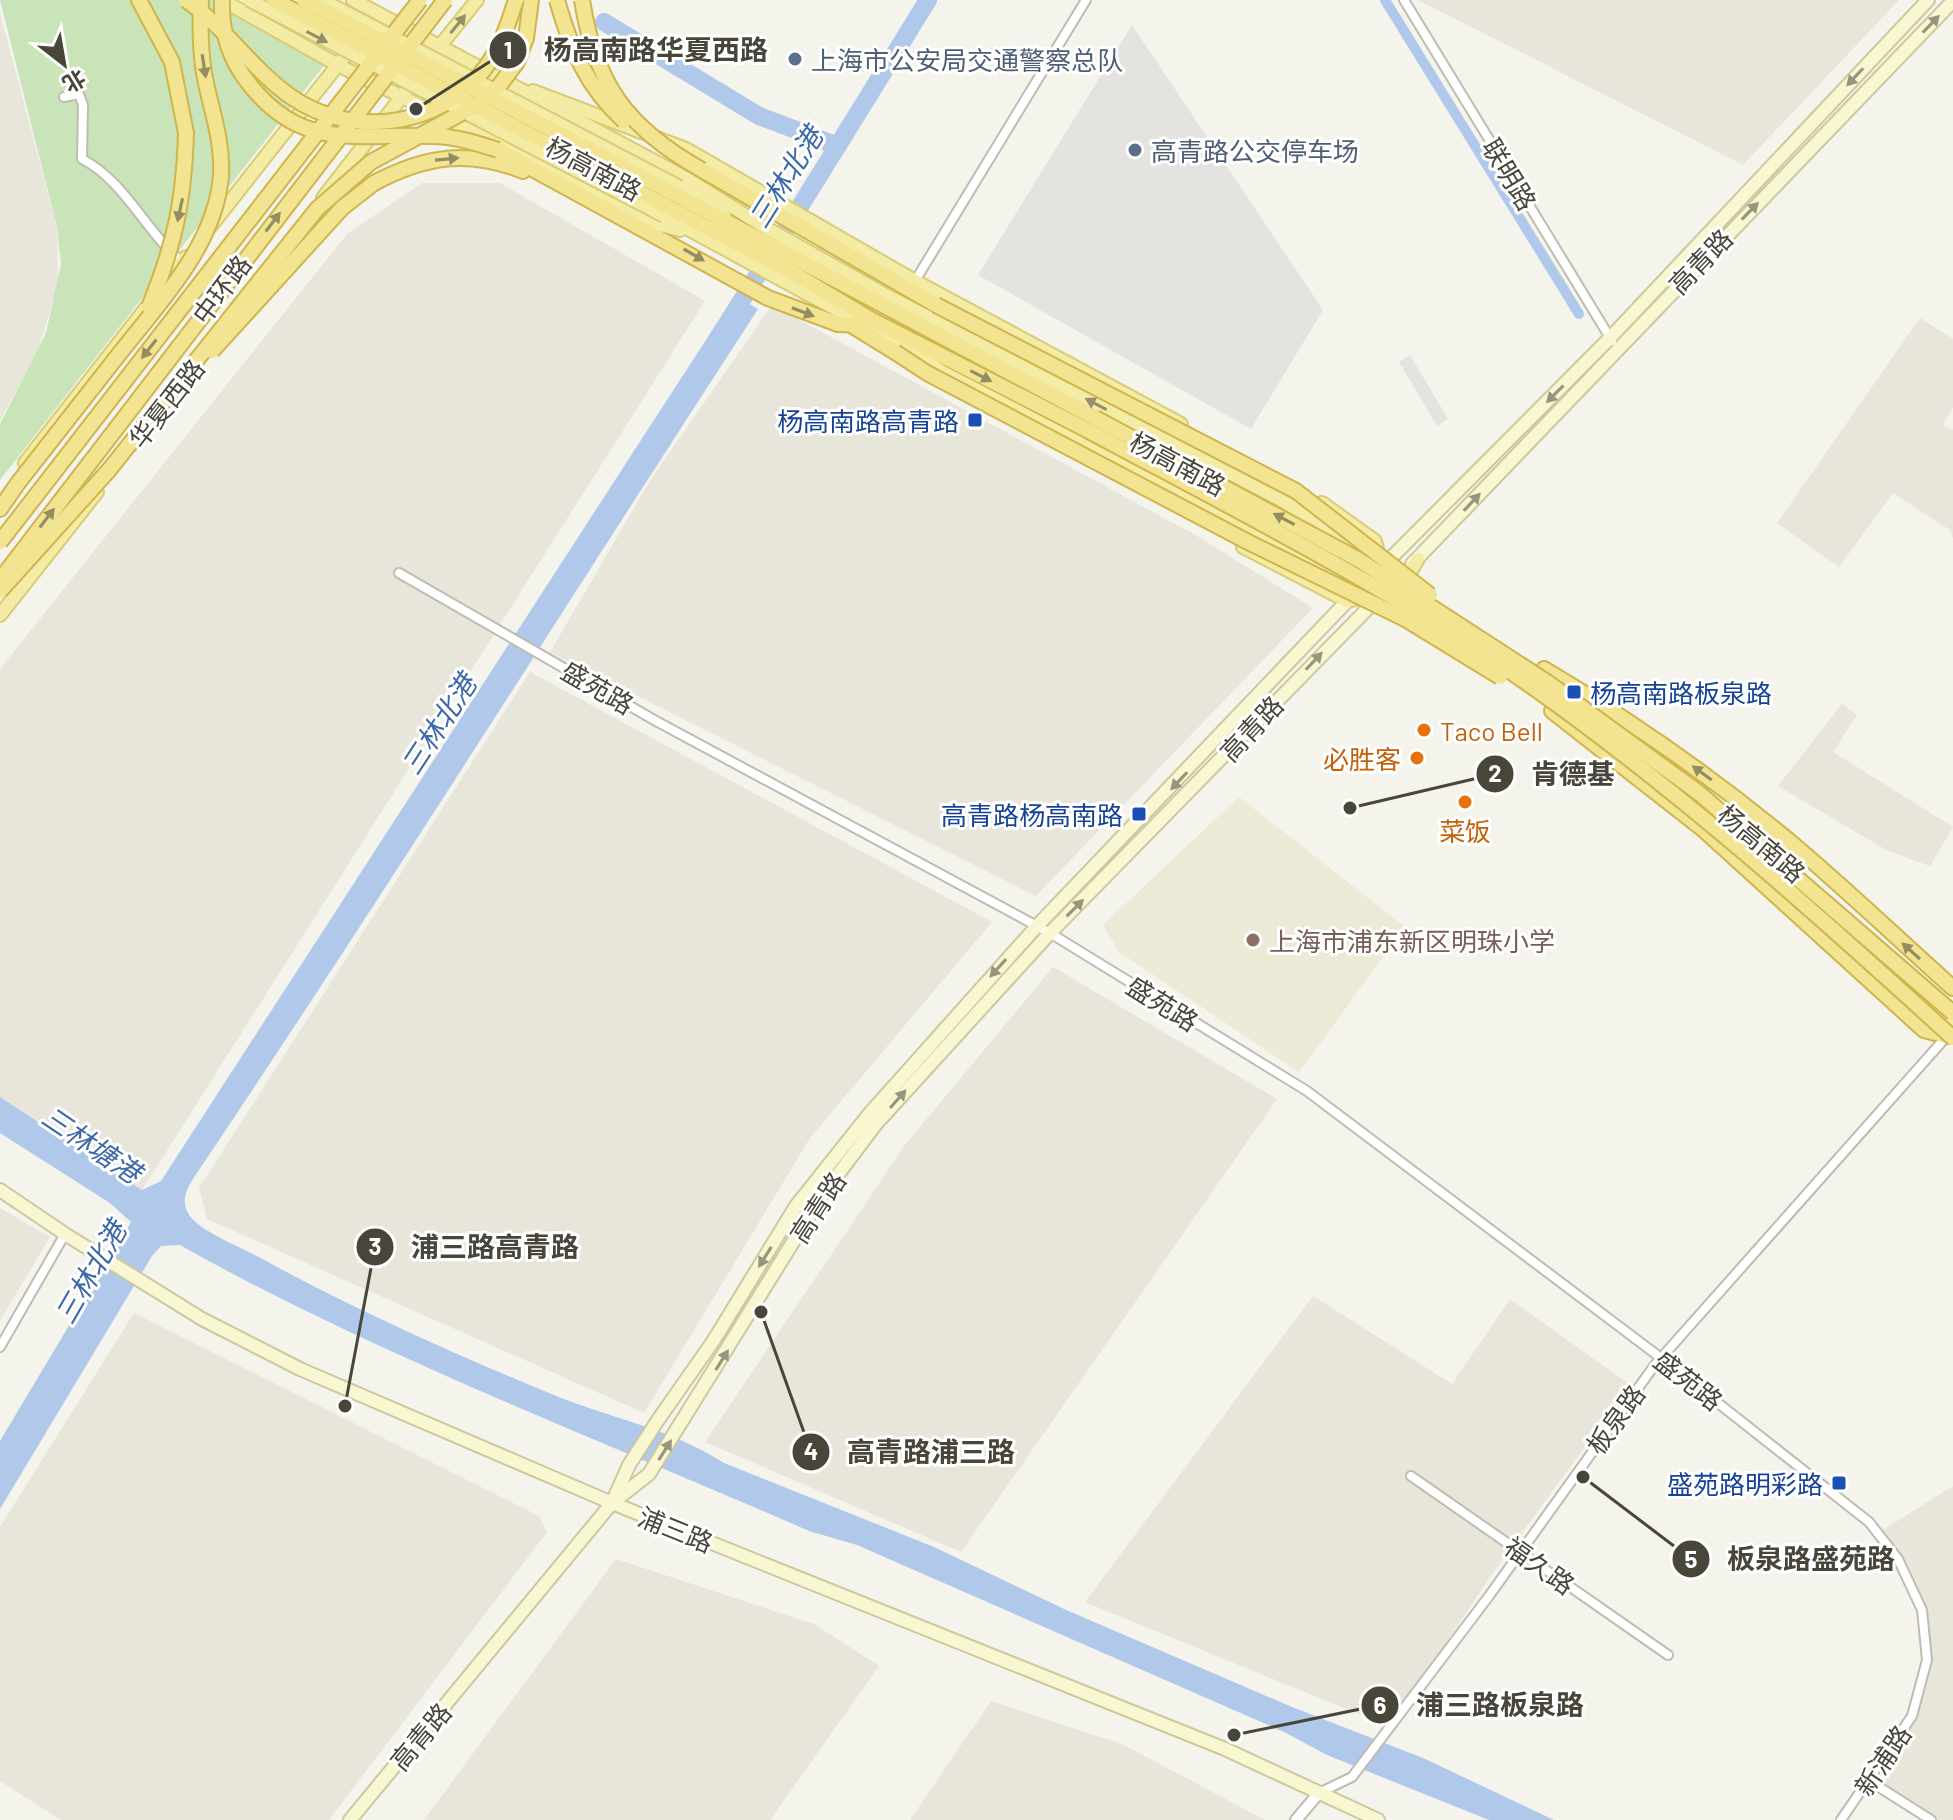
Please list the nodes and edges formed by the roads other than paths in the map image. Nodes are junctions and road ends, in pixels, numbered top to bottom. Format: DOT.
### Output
graph roads {
  1 [pos="139,0"];
  2 [pos="186,0"];
  3 [pos="201,0"];
  4 [pos="222,0"];
  5 [pos="249,0"];
  6 [pos="274,0"];
  7 [pos="304,0"];
  8 [pos="322,0"];
  9 [pos="353,0"];
  10 [pos="389,0"];
  11 [pos="420,0"];
  12 [pos="445,0"];
  13 [pos="477,0"];
  14 [pos="516,0"];
  15 [pos="531,0"];
  16 [pos="557,0"];
  17 [pos="582,0"];
  18 [pos="1086,0"];
  19 [pos="1404,0"];
  20 [pos="1928,0"];
  21 [pos="1953,1"];
  22 [pos="378,13"];
  23 [pos="439,47"];
  24 [pos="338,65"];
  25 [pos="471,66"];
  26 [pos="64,97"];
  27 [pos="402,97"];
  28 [pos="671,152"];
  29 [pos="587,197"];
  30 [pos="673,202"];
  31 [pos="707,237"];
  32 [pos="846,240"];
  33 [pos="752,242"];
  34 [pos="800,253"];
  35 [pos="182,262"];
  36 [pos="866,267"];
  37 [pos="882,276"];
  38 [pos="915,281"];
  39 [pos="882,298"];
  40 [pos="142,324"];
  41 [pos="852,325"];
  42 [pos="912,341"];
  43 [pos="1614,343"];
  44 [pos="928,360"];
  45 [pos="941,371"];
  46 [pos="185,374"];
  47 [pos="1092,425"];
  48 [pos="0,497"];
  49 [pos="0,509"];
  50 [pos="0,542"];
  51 [pos="1414,563"];
  52 [pos="1382,567"];
  53 [pos="399,573"];
  54 [pos="1396,579"];
  55 [pos="0,580"];
  56 [pos="1360,589"];
  57 [pos="0,591"];
  58 [pos="1383,593"];
  59 [pos="1420,593"];
  60 [pos="1347,601"];
  61 [pos="0,615"];
  62 [pos="1493,641"];
  63 [pos="1544,669"];
  64 [pos="1574,701"];
  65 [pos="1552,711"];
  66 [pos="1600,736"];
  67 [pos="1037,926"];
  68 [pos="1050,933"];
  69 [pos="1953,988"];
  70 [pos="1953,1011"];
  71 [pos="1952,1034"];
  72 [pos="0,1190"];
  73 [pos="65,1234"];
  74 [pos="0,1347"];
  75 [pos="1661,1358"];
  76 [pos="1411,1476"];
  77 [pos="612,1503"];
  78 [pos="1869,1522"];
  79 [pos="1519,1550"];
  80 [pos="1668,1655"];
  81 [pos="1868,1780"];
  82 [pos="1318,1794"];
  83 [pos="350,1820"];
  84 [pos="1296,1820"];
  85 [pos="1378,1820"];
  86 [pos="1841,1820"];
  87 [pos="1931,1820"];
  1 -- 40 [label="highway, one-way, bridge"];
  2 -- 14 [label="highway, bridge"];
  3 -- 40 [label="highway, one-way, bridge"];
  4 -- 24 [label="main road, 杨高南路"];
  4 -- 29 [label="highway, bridge"];
  5 -- 30 [label="main road, 杨高南路, one-way, bridge"];
  6 -- 30 [label="highway, 杨高南路, bridge"];
  7 -- 30 [label="highway, 杨高南路, bridge"];
  8 -- 30 [label="main road, 杨高南路, bridge"];
  9 -- 22 [label="main road, 杨高南路"];
  10 -- 22 [label="main road"];
  11 -- 50 [label="highway, 中环路, one-way, bridge"];
  55 -- 12 [label="highway, 中环路, one-way, bridge"];
  23 -- 13 [label="main road, 华夏西路, one-way"];
  15 -- 46 [label="highway, bridge"];
  16 -- 28 [label="highway, bridge"];
  17 -- 28 [label="highway, bridge"];
  18 -- 38 [label="street"];
  19 -- 43 [label="street, 联明路"];
  20 -- 43 [label="main road, 高青路, one-way"];
  43 -- 21 [label="main road, 高青路, one-way"];
  22 -- 23 [label="main road, 杨高南路"];
  22 -- 24 [label="main road"];
  23 -- 25 [label="main road, 杨高南路"];
  23 -- 27 [label="main road, 华夏西路"];
  24 -- 27 [label="main road, 杨高南路"];
  24 -- 35 [label="main road"];
  25 -- 33 [label="main road, 杨高南路"];
  25 -- 34 [label="main road, 杨高南路"];
  26 -- 35 [label="street"];
  27 -- 31 [label="main road, 杨高南路"];
  27 -- 61 [label="main road, 华夏西路"];
  28 -- 34 [label="highway, bridge"];
  29 -- 41 [label="highway, one-way"];
  46 -- 29 [label="highway, one-way, bridge"];
  30 -- 31 [label="main road, 杨高南路"];
  30 -- 33 [label="highway, 杨高南路"];
  30 -- 33 [label="highway, 杨高南路"];
  31 -- 33 [label="main road, 杨高南路"];
  32 -- 34 [label="main road"];
  32 -- 37 [label="main road, 杨高南路"];
  32 -- 38 [label="main road, 杨高南路"];
  33 -- 34 [label="highway, 杨高南路"];
  33 -- 34 [label="main road, 杨高南路"];
  34 -- 36 [label="highway"];
  34 -- 39 [label="highway, 杨高南路"];
  34 -- 39 [label="main road, 杨高南路"];
  34 -- 41 [label="main road, 杨高南路"];
  34 -- 42 [label="highway, 杨高南路"];
  35 -- 48 [label="main road"];
  36 -- 37 [label="highway, 杨高南路"];
  36 -- 39 [label="main road, 杨高南路"];
  37 -- 63 [label="highway, 杨高南路, bridge"];
  38 -- 52 [label="main road, 杨高南路"];
  39 -- 47 [label="highway, 杨高南路"];
  52 -- 39 [label="main road, 杨高南路, one-way"];
  40 -- 49 [label="highway, bridge"];
  41 -- 44 [label="main road, 杨高南路"];
  41 -- 65 [label="highway, 杨高南路, bridge"];
  42 -- 44 [label="main road, 杨高南路"];
  42 -- 47 [label="highway, 杨高南路, one-way"];
  51 -- 43 [label="main road, 高青路, one-way"];
  43 -- 52 [label="main road, 高青路, one-way"];
  44 -- 45 [label="main road, 杨高南路"];
  45 -- 56 [label="main road, 杨高南路"];
  45 -- 60 [label="main road, 杨高南路"];
  46 -- 57 [label="highway, bridge"];
  64 -- 47 [label="highway, 杨高南路, one-way, bridge"];
  47 -- 66 [label="highway, 杨高南路, bridge"];
  51 -- 54 [label="main road, 高青路"];
  51 -- 59 [label="main road"];
  52 -- 54 [label="main road, 杨高南路"];
  52 -- 56 [label="main road, 高青路"];
  53 -- 67 [label="street, 盛苑路"];
  54 -- 56 [label="main road"];
  54 -- 58 [label="main road, 高青路"];
  54 -- 59 [label="main road, 杨高南路"];
  54 -- 60 [label="main road"];
  54 -- 62 [label="main road, 杨高南路"];
  56 -- 60 [label="main road, 高青路"];
  58 -- 60 [label="main road"];
  68 -- 58 [label="main road, 高青路, one-way"];
  58 -- 71 [label="main road, 杨高南路"];
  59 -- 62 [label="main road, 杨高南路"];
  60 -- 67 [label="main road, 高青路, one-way"];
  62 -- 70 [label="main road, 杨高南路"];
  63 -- 64 [label="highway, 杨高南路, bridge"];
  69 -- 63 [label="highway, one-way"];
  64 -- 70 [label="highway, 杨高南路, bridge"];
  65 -- 66 [label="highway, 杨高南路, bridge"];
  65 -- 71 [label="highway"];
  66 -- 71 [label="highway, 杨高南路, bridge"];
  67 -- 68 [label="street, 盛苑路"];
  67 -- 77 [label="main road, 高青路, one-way"];
  68 -- 75 [label="street, 盛苑路"];
  77 -- 68 [label="main road, 高青路, one-way"];
  71 -- 75 [label="street, 板泉路"];
  72 -- 73 [label="main road, 浦三路"];
  73 -- 74 [label="street"];
  73 -- 77 [label="main road, 浦三路"];
  75 -- 78 [label="street, 盛苑路"];
  75 -- 79 [label="street, 板泉路"];
  76 -- 79 [label="street, 福久路"];
  77 -- 82 [label="main road, 浦三路"];
  77 -- 83 [label="main road, 高青路"];
  78 -- 81 [label="street, 新浦路"];
  79 -- 80 [label="street, 福久路"];
  79 -- 82 [label="street, 板泉路"];
  81 -- 86 [label="street, 新浦路"];
  81 -- 87 [label="street"];
  82 -- 84 [label="street, 板泉路"];
  82 -- 85 [label="main road, 浦三路"];
}
